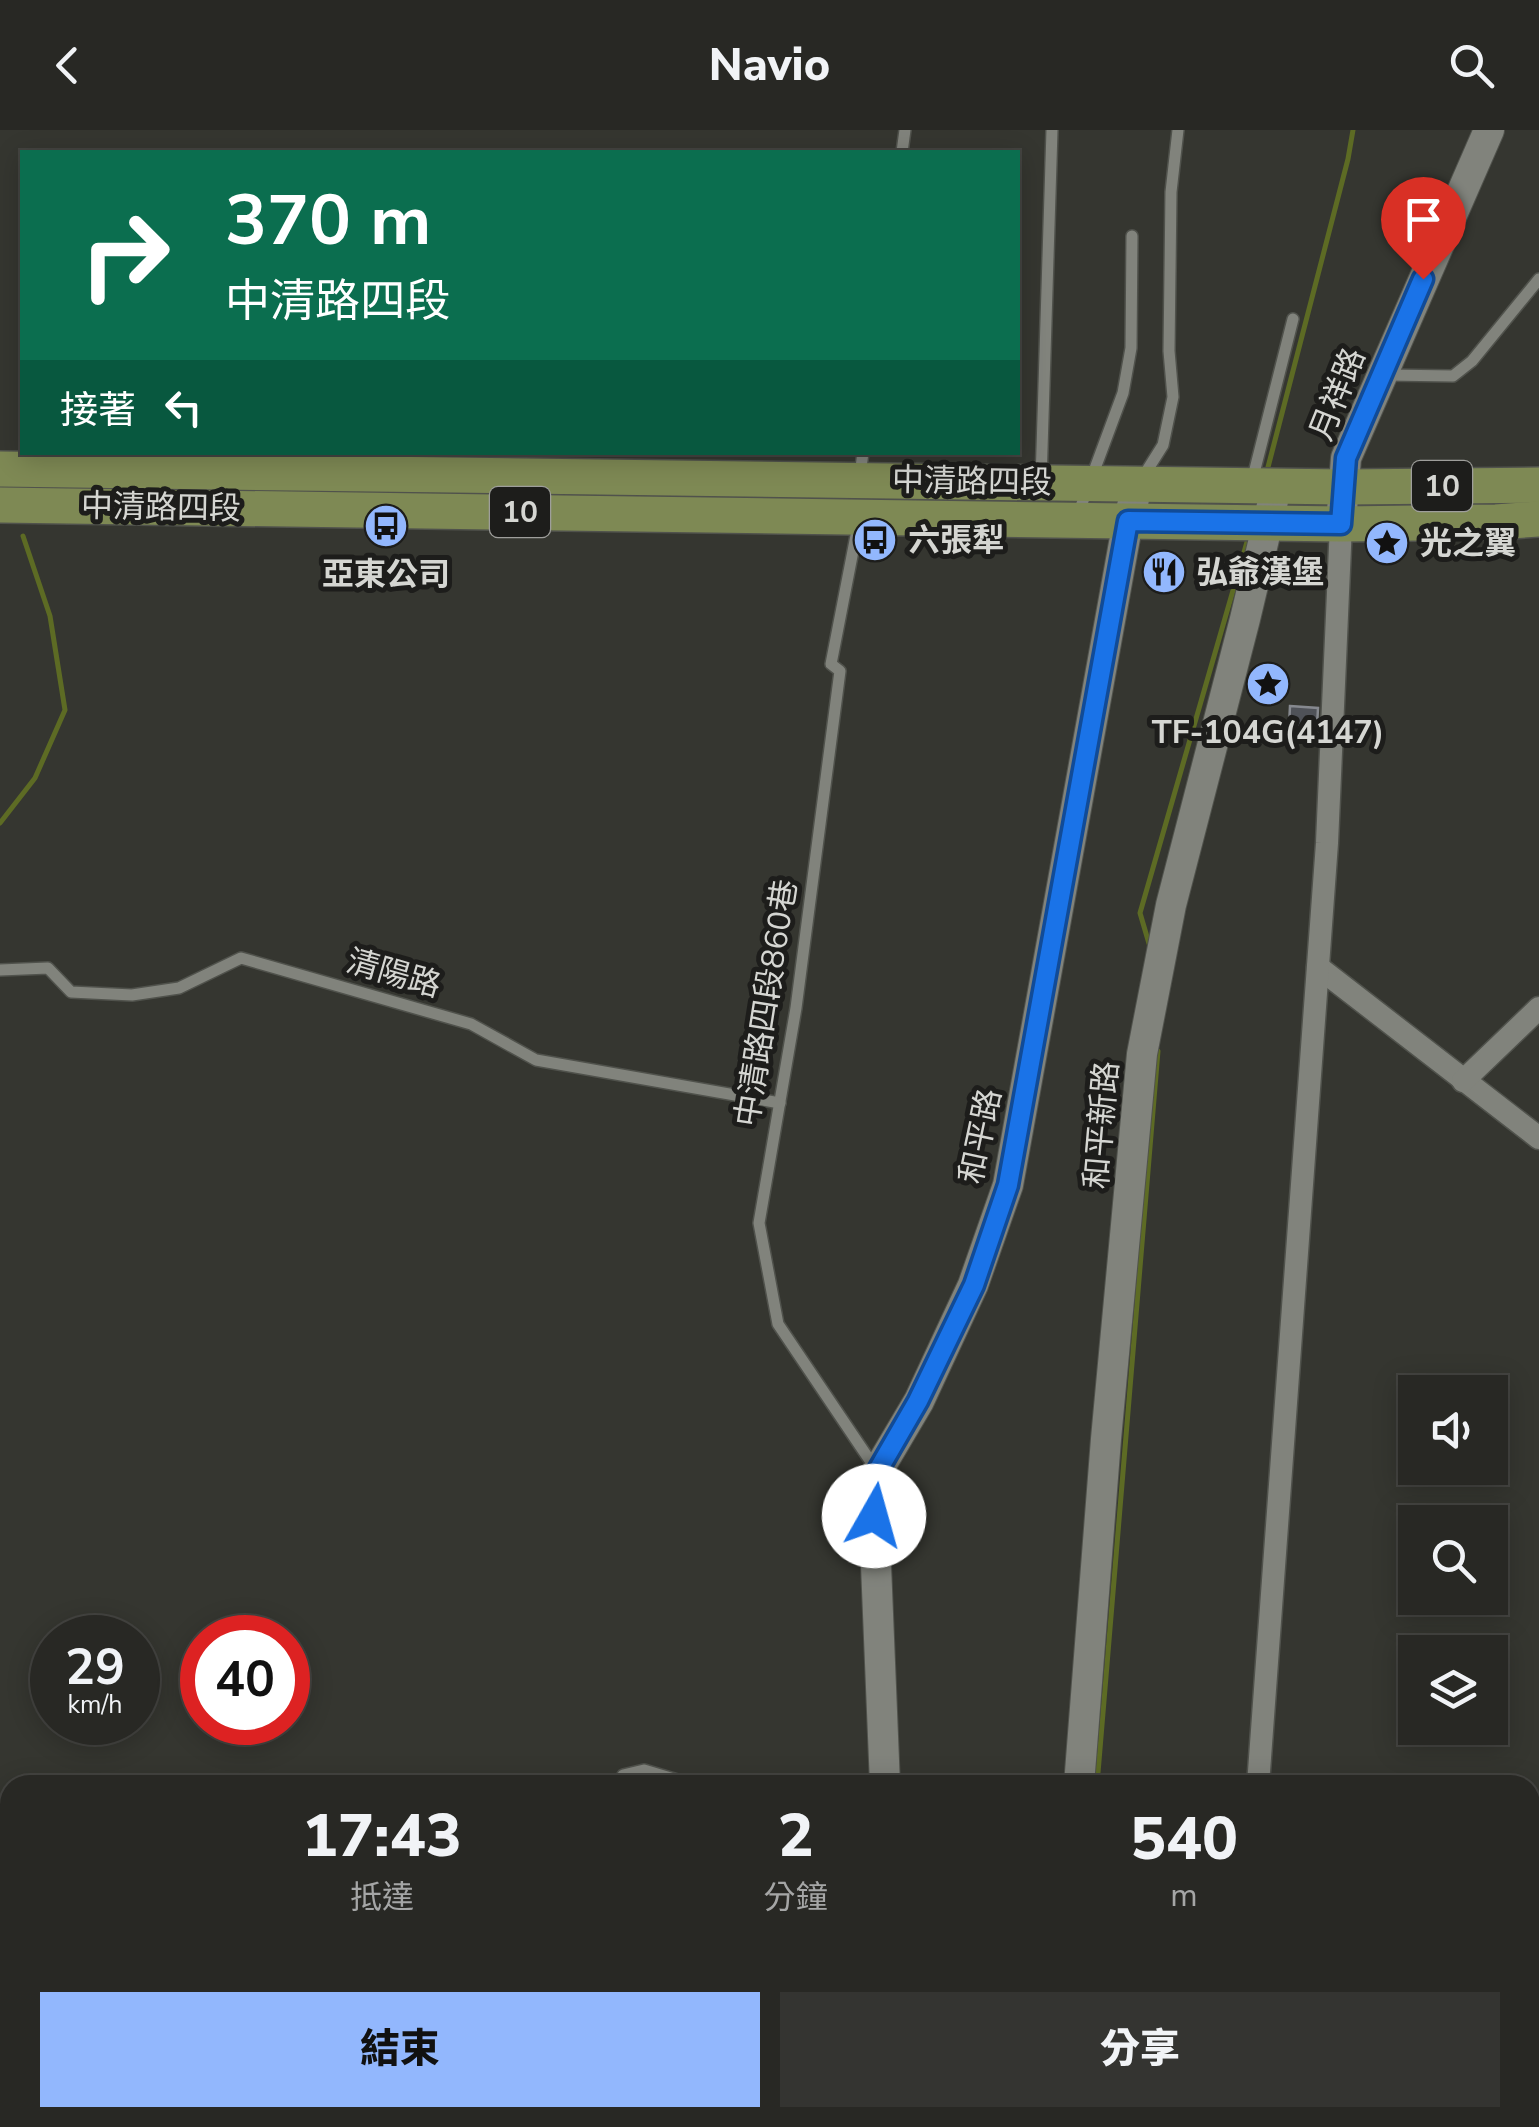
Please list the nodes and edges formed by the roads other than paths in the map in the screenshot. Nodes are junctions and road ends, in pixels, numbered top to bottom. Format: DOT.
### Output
graph roads {
  1 [pos="1052,130"];
  2 [pos="1178,130"];
  3 [pos="1490,130"];
  4 [pos="1132,236"];
  5 [pos="1538,282"];
  6 [pos="1293,319"];
  7 [pos="1381,375"];
  8 [pos="204,462"];
  9 [pos="2,465"];
  10 [pos="861,466"];
  11 [pos="750,478"];
  12 [pos="1040,482"];
  13 [pos="1090,483"];
  14 [pos="1139,483"];
  15 [pos="1264,485"];
  16 [pos="1539,486"];
  17 [pos="1344,487"];
  18 [pos="2,505"];
  19 [pos="750,516"];
  20 [pos="859,518"];
  21 [pos="1539,518"];
  22 [pos="1058,520"];
  23 [pos="1128,521"];
  24 [pos="1257,523"];
  25 [pos="1341,524"];
  26 [pos="1318,968"];
  27 [pos="0,970"];
  28 [pos="1539,1008"];
  29 [pos="1463,1081"];
  30 [pos="780,1104"];
  31 [pos="1539,1138"];
  32 [pos="877,1472"];
  33 [pos="622,1775"];
  34 [pos="661,1775"];
  35 [pos="885,1775"];
  36 [pos="1080,1775"];
  37 [pos="1259,1775"];
  1 -- 12 [label="lane"];
  2 -- 14 [label="lane"];
  3 -- 7 [label="street, 月祥路"];
  4 -- 13 [label="lane"];
  5 -- 7 [label="lane"];
  6 -- 15 [label="lane"];
  7 -- 17 [label="street, 月祥路"];
  8 -- 9 [label="main road, 中清路四段 / 10"];
  8 -- 11 [label="main road, 中清路四段 / 10"];
  9 -- 18 [label="lane"];
  10 -- 11 [label="main road, 中清路四段 / 10"];
  10 -- 12 [label="main road, 中清路四段 / 10"];
  11 -- 19 [label="main road"];
  12 -- 13 [label="main road, 中清路四段 / 10"];
  12 -- 22 [label="lane"];
  13 -- 14 [label="main road, 中清路四段 / 10"];
  13 -- 22 [label="lane"];
  14 -- 15 [label="main road, 中清路四段 / 10"];
  14 -- 23 [label="street, 和平路"];
  15 -- 17 [label="main road, 中清路四段 / 10"];
  15 -- 24 [label="street, 和平新路"];
  16 -- 17 [label="main road, 10"];
  17 -- 25 [label="street, 月祥路"];
  18 -- 19 [label="main road, 中清路四段 / 10"];
  19 -- 20 [label="main road, 中清路四段 / 10"];
  20 -- 22 [label="main road, 中清路四段 / 10"];
  20 -- 30 [label="lane, 中清路四段860巷"];
  21 -- 25 [label="main road, 10"];
  22 -- 23 [label="main road, 中清路四段 / 10"];
  23 -- 24 [label="main road, 中清路四段 / 10"];
  23 -- 32 [label="street, 和平路"];
  24 -- 25 [label="main road, 中清路四段 / 10"];
  24 -- 36 [label="street, 和平新路"];
  25 -- 26 [label="street"];
  26 -- 29 [label="street"];
  26 -- 37 [label="street"];
  27 -- 30 [label="lane, 清陽路"];
  28 -- 29 [label="street"];
  29 -- 31 [label="street"];
  30 -- 32 [label="lane, 中清路四段860巷"];
  32 -- 35 [label="street, 和平路"];
  33 -- 34 [label="lane"];
}
